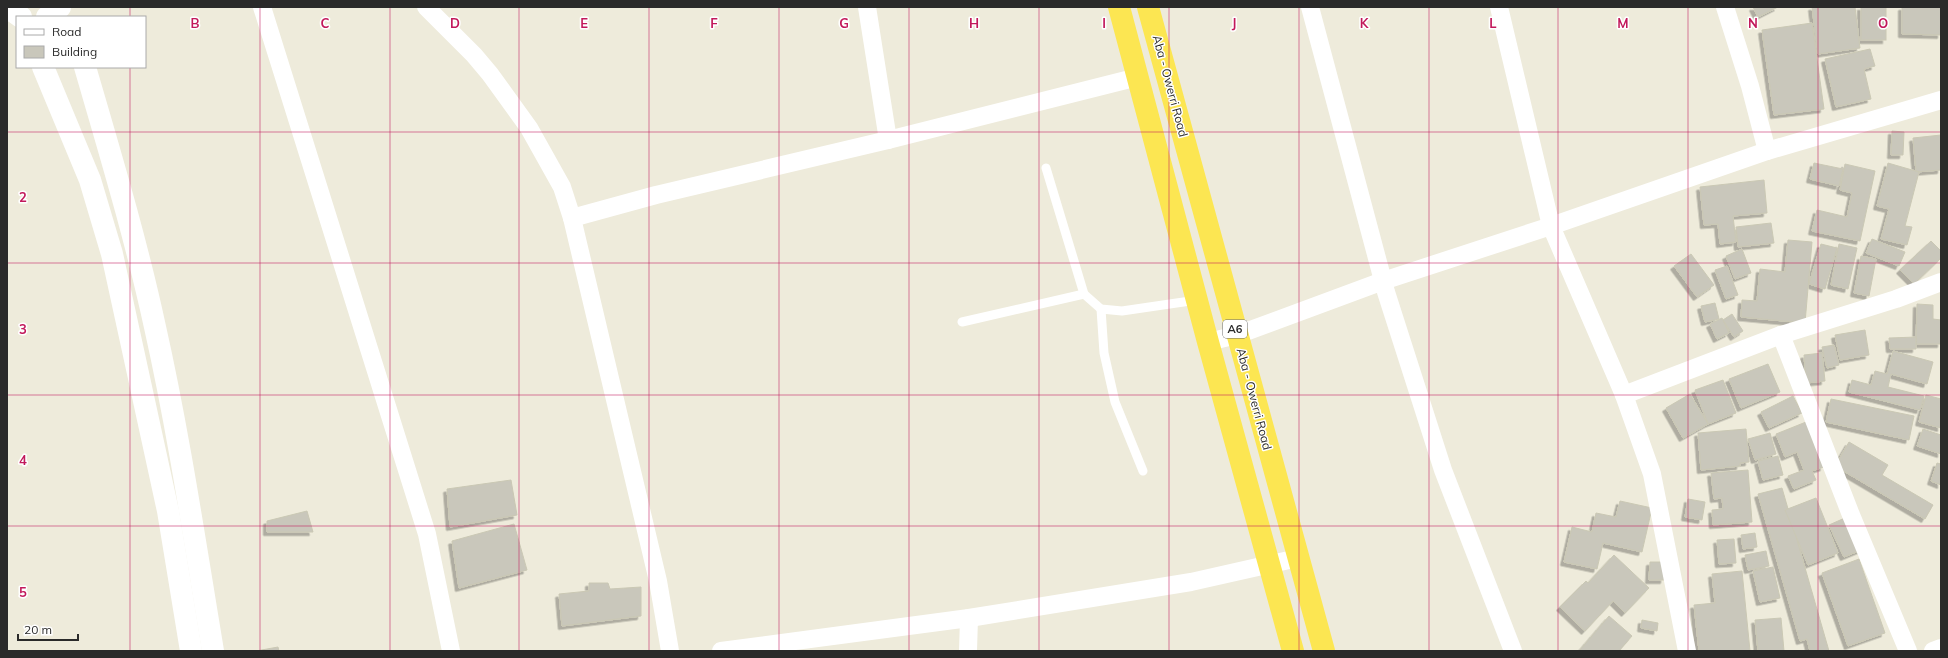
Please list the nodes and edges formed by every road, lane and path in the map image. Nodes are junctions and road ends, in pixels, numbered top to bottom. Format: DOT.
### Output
graph roads {
  1 [pos="7,7"];
  2 [pos="60,7"];
  3 [pos="262,7"];
  4 [pos="426,7"];
  5 [pos="867,7"];
  6 [pos="1119,7"];
  7 [pos="1148,7"];
  8 [pos="1310,7"];
  9 [pos="1499,7"];
  10 [pos="1725,7"];
  11 [pos="19,16"];
  12 [pos="48,16"];
  13 [pos="43,68"];
  14 [pos="84,68"];
  15 [pos="1138,77"];
  16 [pos="1941,100"];
  17 [pos="888,140"];
  18 [pos="1767,151"];
  19 [pos="1046,168"];
  20 [pos="572,218"];
  21 [pos="1551,226"];
  22 [pos="1383,281"];
  23 [pos="1941,282"];
  24 [pos="1084,294"];
  25 [pos="1197,300"];
  26 [pos="1101,309"];
  27 [pos="962,322"];
  28 [pos="1237,335"];
  29 [pos="1781,335"];
  30 [pos="1208,342"];
  31 [pos="1624,395"];
  32 [pos="1143,471"];
  33 [pos="1298,558"];
  34 [pos="1269,564"];
  35 [pos="968,618"];
  36 [pos="1941,648"];
  37 [pos="192,651"];
  38 [pos="213,651"];
  39 [pos="451,651"];
  40 [pos="670,651"];
  41 [pos="721,651"];
  42 [pos="968,651"];
  43 [pos="1293,651"];
  44 [pos="1324,651"];
  45 [pos="1513,651"];
  46 [pos="1688,651"];
  47 [pos="1908,651"];
  48 [pos="1933,651"];
  1 -- 11 [label="main road"];
  2 -- 12 [label="main road"];
  3 -- 39 [label="street"];
  4 -- 20 [label="street"];
  5 -- 17 [label="street"];
  6 -- 15 [label="highway, A6"];
  7 -- 28 [label="highway, Aba - Owerri Road / A6"];
  8 -- 22 [label="street"];
  9 -- 21 [label="street"];
  10 -- 18 [label="street"];
  13 -- 37 [label="main road"];
  14 -- 38 [label="main road"];
  15 -- 17 [label="street"];
  15 -- 25 [label="highway, A6"];
  16 -- 18 [label="street"];
  17 -- 20 [label="street"];
  18 -- 21 [label="street"];
  19 -- 24 [label="lane"];
  20 -- 40 [label="street"];
  21 -- 22 [label="street"];
  21 -- 31 [label="street"];
  22 -- 28 [label="street"];
  22 -- 45 [label="street"];
  23 -- 29 [label="street"];
  24 -- 26 [label="lane"];
  24 -- 27 [label="lane"];
  25 -- 26 [label="lane"];
  25 -- 30 [label="highway, A6"];
  26 -- 32 [label="lane"];
  28 -- 30 [label="street"];
  28 -- 33 [label="highway, Aba - Owerri Road / A6"];
  29 -- 31 [label="street"];
  29 -- 47 [label="street"];
  30 -- 34 [label="highway, A6"];
  31 -- 46 [label="street"];
  33 -- 34 [label="street"];
  33 -- 44 [label="highway, Aba - Owerri Road / A6"];
  34 -- 35 [label="street"];
  34 -- 43 [label="highway, A6"];
  35 -- 41 [label="street"];
  35 -- 42 [label="street"];
  36 -- 48 [label="street"];
}
